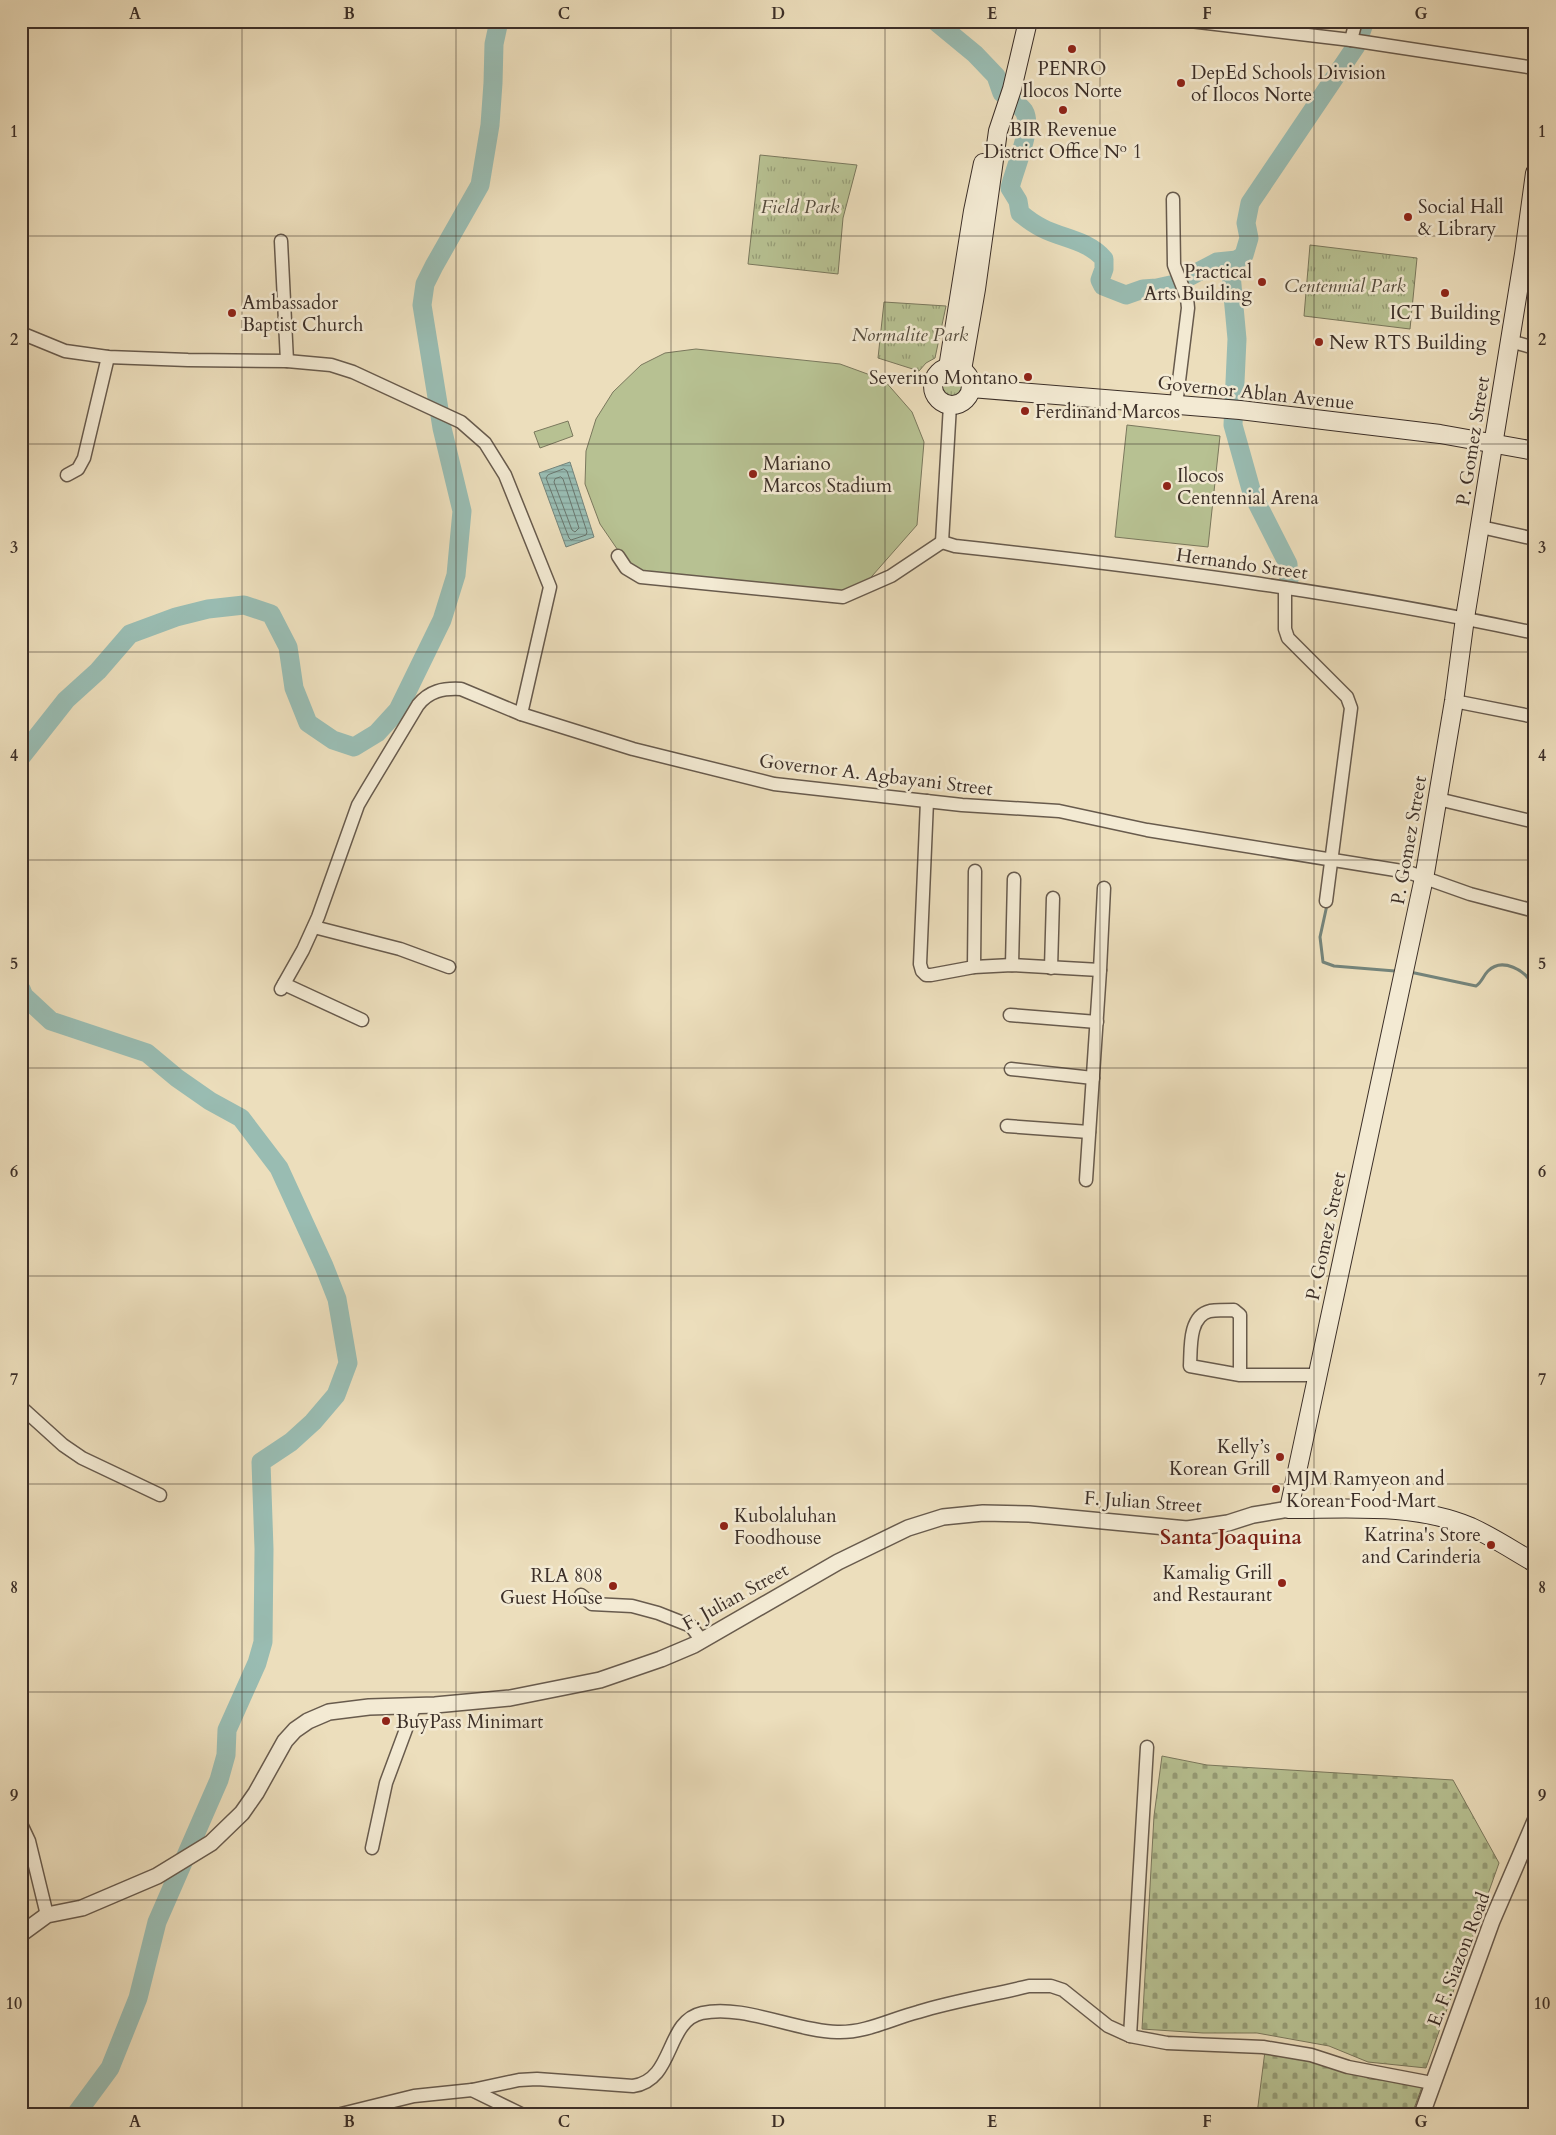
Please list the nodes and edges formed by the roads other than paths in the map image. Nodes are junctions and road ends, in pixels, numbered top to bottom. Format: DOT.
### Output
graph roads {
  1 [pos="1028,21"];
  2 [pos="1190,21"];
  3 [pos="1356,21"];
  4 [pos="1351,40"];
  5 [pos="1535,68"];
  6 [pos="1535,173"];
  7 [pos="1173,200"];
  8 [pos="281,241"];
  9 [pos="1529,262"];
  10 [pos="21,333"];
  11 [pos="1510,341"];
  12 [pos="1535,348"];
  13 [pos="108,357"];
  14 [pos="287,361"];
  15 [pos="955,369"];
  16 [pos="971,388"];
  17 [pos="1176,405"];
  18 [pos="950,406"];
  19 [pos="1492,444"];
  20 [pos="1535,451"];
  21 [pos="67,475"];
  22 [pos="1481,527"];
  23 [pos="1535,539"];
  24 [pos="942,542"];
  25 [pos="618,556"];
  26 [pos="1285,588"];
  27 [pos="1465,618"];
  28 [pos="1535,634"];
  29 [pos="1454,701"];
  30 [pos="520,714"];
  31 [pos="1535,716"];
  32 [pos="1438,799"];
  33 [pos="927,801"];
  34 [pos="1535,822"];
  35 [pos="1331,859"];
  36 [pos="975,871"];
  37 [pos="1425,876"];
  38 [pos="1014,879"];
  39 [pos="1104,888"];
  40 [pos="1054,898"];
  41 [pos="1326,901"];
  42 [pos="1535,911"];
  43 [pos="314,927"];
  44 [pos="1012,965"];
  45 [pos="449,967"];
  46 [pos="974,967"];
  47 [pos="1051,968"];
  48 [pos="1100,970"];
  49 [pos="1010,1015"];
  50 [pos="362,1020"];
  51 [pos="1097,1022"];
  52 [pos="1011,1069"];
  53 [pos="1093,1078"];
  54 [pos="1007,1126"];
  55 [pos="1089,1132"];
  56 [pos="1086,1180"];
  57 [pos="1240,1375"];
  58 [pos="1316,1375"];
  59 [pos="21,1407"];
  60 [pos="160,1495"];
  61 [pos="1289,1509"];
  62 [pos="1535,1564"];
  63 [pos="581,1595"];
  64 [pos="702,1640"];
  65 [pos="415,1705"];
  66 [pos="1148,1747"];
  67 [pos="1535,1821"];
  68 [pos="21,1824"];
  69 [pos="372,1848"];
  70 [pos="47,1915"];
  71 [pos="21,1934"];
  72 [pos="1130,2036"];
  73 [pos="1432,2083"];
  74 [pos="472,2090"];
  75 [pos="341,2114"];
  76 [pos="521,2114"];
  77 [pos="1422,2114"];
  1 -- 15 [label="main road"];
  2 -- 4 [label="street"];
  3 -- 4 [label="street"];
  4 -- 5 [label="street"];
  6 -- 9 [label="main road, P. Gomez Street"];
  7 -- 17 [label="street"];
  8 -- 14 [label="street"];
  9 -- 11 [label="main road, P. Gomez Street"];
  10 -- 13 [label="street"];
  11 -- 12 [label="street"];
  11 -- 19 [label="main road, P. Gomez Street"];
  13 -- 14 [label="street"];
  13 -- 21 [label="street"];
  14 -- 30 [label="street"];
  15 -- 16 [label="main road"];
  15 -- 18 [label="main road"];
  16 -- 17 [label="main road, Governor Ablan Avenue"];
  16 -- 18 [label="main road"];
  17 -- 19 [label="main road, Governor Ablan Avenue"];
  18 -- 24 [label="street"];
  19 -- 20 [label="main road, Governor Ablan Avenue"];
  19 -- 22 [label="main road, P. Gomez Street"];
  22 -- 23 [label="street"];
  22 -- 27 [label="main road, P. Gomez Street"];
  24 -- 25 [label="street"];
  24 -- 26 [label="street, Hernando Street"];
  26 -- 27 [label="street, Hernando Street"];
  26 -- 35 [label="street"];
  27 -- 28 [label="street, Hernando Street"];
  27 -- 29 [label="main road, P. Gomez Street"];
  29 -- 31 [label="street"];
  29 -- 32 [label="main road, P. Gomez Street"];
  30 -- 33 [label="street, Governor A. Agbayani Street"];
  30 -- 43 [label="street, Governor A. Agbayani Street"];
  32 -- 34 [label="street"];
  32 -- 37 [label="main road, P. Gomez Street"];
  33 -- 35 [label="street, Governor A. Agbayani Street"];
  33 -- 46 [label="street"];
  35 -- 37 [label="street, Governor A. Agbayani Street"];
  35 -- 41 [label="street"];
  36 -- 46 [label="street"];
  37 -- 42 [label="street, Governor A. Agbayani Street"];
  37 -- 58 [label="main road, P. Gomez Street"];
  38 -- 44 [label="street"];
  39 -- 48 [label="street"];
  40 -- 47 [label="street"];
  43 -- 45 [label="street"];
  43 -- 50 [label="street, Governor A. Agbayani Street"];
  44 -- 46 [label="street"];
  44 -- 47 [label="street"];
  47 -- 48 [label="street"];
  48 -- 51 [label="street"];
  49 -- 51 [label="street"];
  51 -- 53 [label="street"];
  52 -- 53 [label="street"];
  53 -- 55 [label="street"];
  54 -- 55 [label="street"];
  55 -- 56 [label="street"];
  57 -- 57 [label="street"];
  57 -- 58 [label="street"];
  58 -- 61 [label="main road, P. Gomez Street"];
  59 -- 60 [label="street"];
  61 -- 62 [label="main road, F. Julian Street"];
  61 -- 64 [label="street, F. Julian Street"];
  63 -- 64 [label="street"];
  64 -- 65 [label="street, F. Julian Street"];
  65 -- 69 [label="street"];
  65 -- 70 [label="street, F. Julian Street"];
  66 -- 72 [label="street"];
  67 -- 73 [label="street, E. F. Siazon Road"];
  68 -- 70 [label="street"];
  70 -- 71 [label="street, F. Julian Street"];
  72 -- 73 [label="street"];
  72 -- 74 [label="street"];
  73 -- 77 [label="street, E. F. Siazon Road"];
  74 -- 75 [label="street"];
  74 -- 76 [label="street"];
}
